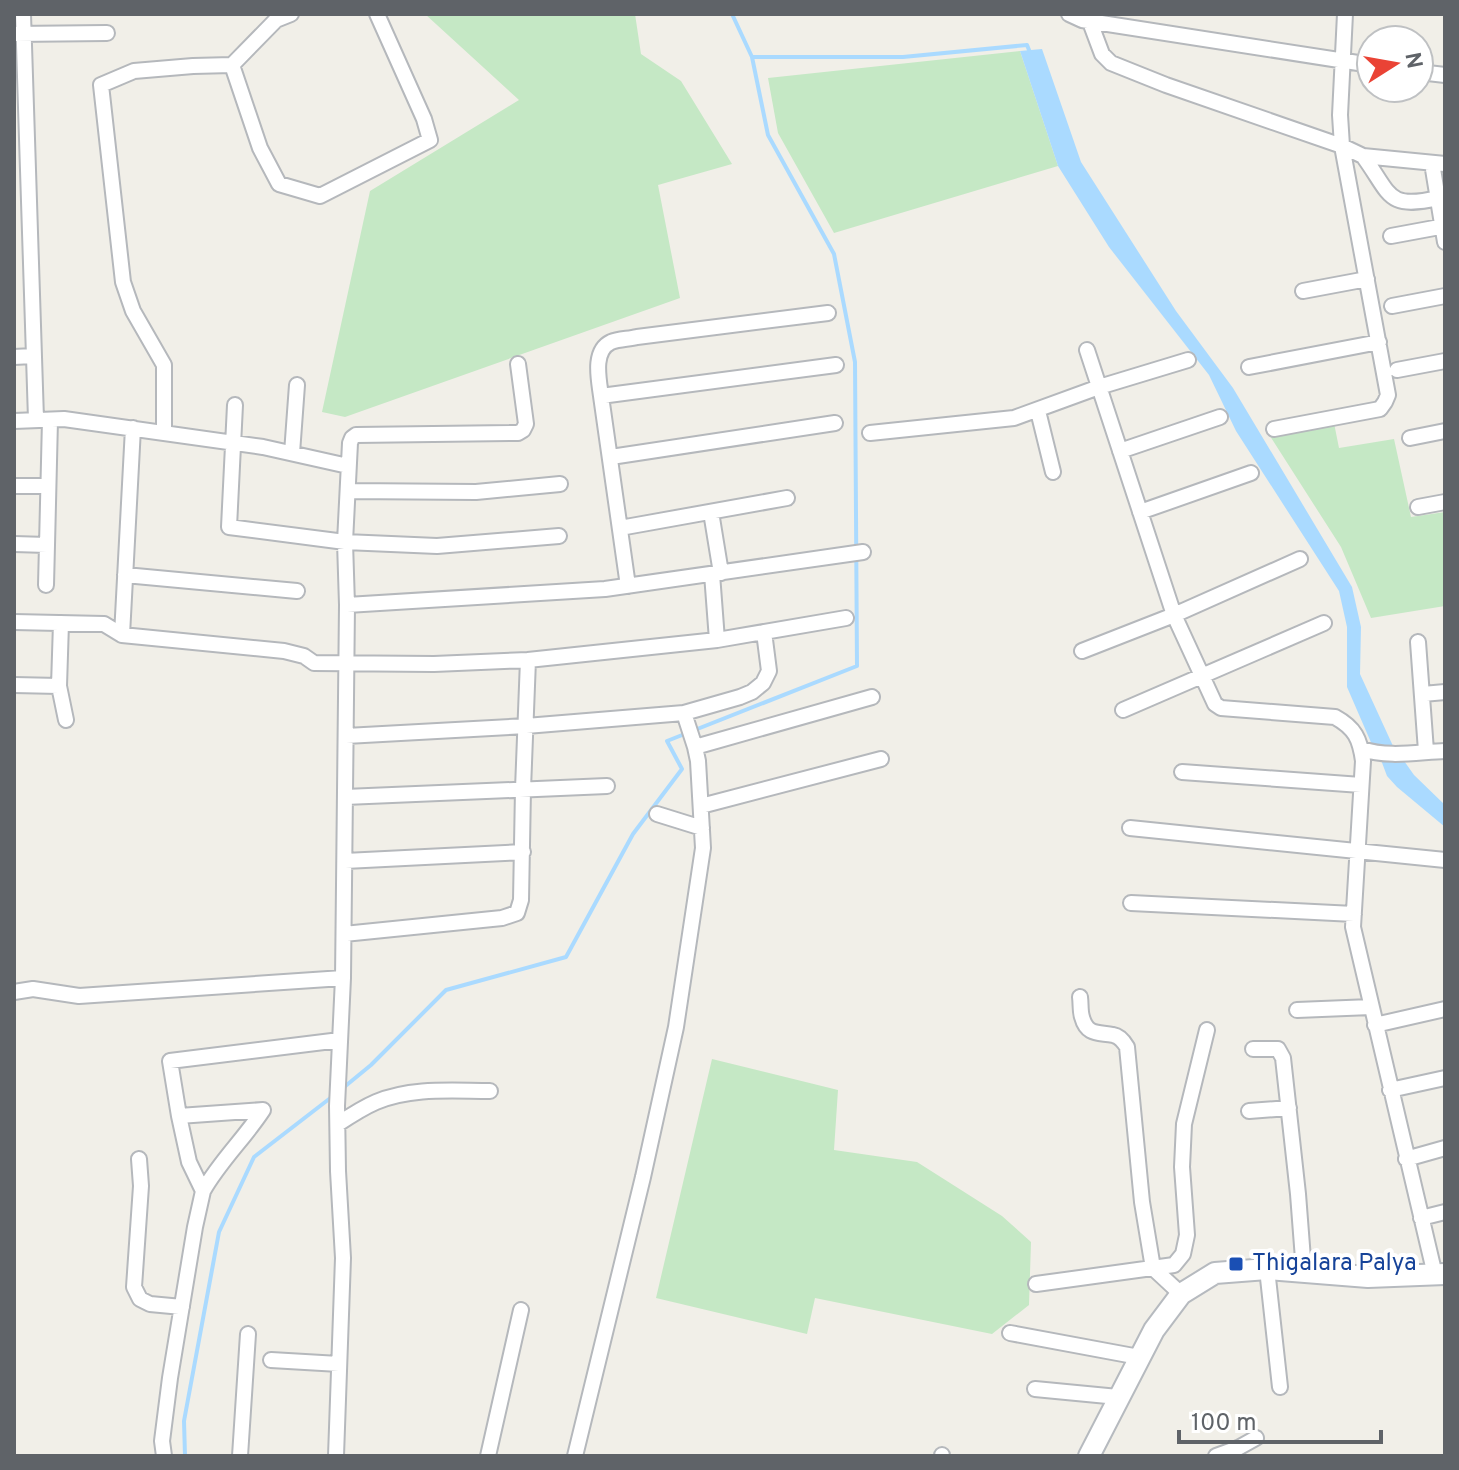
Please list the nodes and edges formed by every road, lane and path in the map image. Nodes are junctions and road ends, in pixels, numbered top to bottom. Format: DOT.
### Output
graph roads {
  1 [pos="23,14"];
  2 [pos="291,14"];
  3 [pos="377,14"];
  4 [pos="1069,14"];
  5 [pos="1345,14"];
  6 [pos="1090,22"];
  7 [pos="107,33"];
  8 [pos="19,34"];
  9 [pos="1343,61"];
  10 [pos="1355,63"];
  11 [pos="232,65"];
  12 [pos="20,98"];
  13 [pos="1342,146"];
  14 [pos="20,148"];
  15 [pos="1363,156"];
  16 [pos="1439,163"];
  17 [pos="1438,198"];
  18 [pos="21,200"];
  19 [pos="1444,231"];
  20 [pos="1391,236"];
  21 [pos="14,253"];
  22 [pos="30,253"];
  23 [pos="1367,279"];
  24 [pos="1303,291"];
  25 [pos="1445,296"];
  26 [pos="32,304"];
  27 [pos="14,305"];
  28 [pos="1392,306"];
  29 [pos="828,313"];
  30 [pos="1379,342"];
  31 [pos="1087,350"];
  32 [pos="33,356"];
  33 [pos="14,357"];
  34 [pos="1188,360"];
  35 [pos="1445,361"];
  36 [pos="518,364"];
  37 [pos="836,365"];
  38 [pos="1249,367"];
  39 [pos="1397,370"];
  40 [pos="297,385"];
  41 [pos="1099,387"];
  42 [pos="601,396"];
  43 [pos="235,405"];
  44 [pos="1038,411"];
  45 [pos="1220,417"];
  46 [pos="43,419"];
  47 [pos="14,421"];
  48 [pos="835,423"];
  49 [pos="133,428"];
  50 [pos="1274,429"];
  51 [pos="1445,431"];
  52 [pos="164,433"];
  53 [pos="870,433"];
  54 [pos="1410,438"];
  55 [pos="233,443"];
  56 [pos="1120,451"];
  57 [pos="292,453"];
  58 [pos="611,457"];
  59 [pos="348,466"];
  60 [pos="1053,472"];
  61 [pos="1251,473"];
  62 [pos="560,484"];
  63 [pos="14,486"];
  64 [pos="48,486"];
  65 [pos="348,491"];
  66 [pos="787,498"];
  67 [pos="1445,502"];
  68 [pos="1418,507"];
  69 [pos="711,512"];
  70 [pos="1140,512"];
  71 [pos="620,528"];
  72 [pos="559,536"];
  73 [pos="345,542"];
  74 [pos="14,544"];
  75 [pos="47,545"];
  76 [pos="856,552"];
  77 [pos="1300,559"];
  78 [pos="716,573"];
  79 [pos="125,575"];
  80 [pos="46,585"];
  81 [pos="628,586"];
  82 [pos="297,591"];
  83 [pos="347,605"];
  84 [pos="1174,615"];
  85 [pos="846,618"];
  86 [pos="14,622"];
  87 [pos="61,623"];
  88 [pos="1324,623"];
  89 [pos="764,632"];
  90 [pos="122,635"];
  91 [pos="717,640"];
  92 [pos="1418,642"];
  93 [pos="1082,651"];
  94 [pos="528,660"];
  95 [pos="347,664"];
  96 [pos="1202,676"];
  97 [pos="14,685"];
  98 [pos="59,686"];
  99 [pos="1445,692"];
  100 [pos="1423,694"];
  101 [pos="872,697"];
  102 [pos="1123,710"];
  103 [pos="66,720"];
  104 [pos="526,726"];
  105 [pos="690,731"];
  106 [pos="346,736"];
  107 [pos="1367,751"];
  108 [pos="1426,751"];
  109 [pos="1445,751"];
  110 [pos="881,759"];
  111 [pos="1182,772"];
  112 [pos="1361,785"];
  113 [pos="607,786"];
  114 [pos="523,789"];
  115 [pos="345,797"];
  116 [pos="701,806"];
  117 [pos="657,814"];
  118 [pos="702,828"];
  119 [pos="1130,828"];
  120 [pos="1357,850"];
  121 [pos="523,852"];
  122 [pos="1445,860"];
  123 [pos="345,861"];
  124 [pos="1131,903"];
  125 [pos="1354,914"];
  126 [pos="344,934"];
  127 [pos="343,978"];
  128 [pos="14,992"];
  129 [pos="1080,997"];
  130 [pos="1371,1007"];
  131 [pos="1445,1009"];
  132 [pos="1297,1010"];
  133 [pos="1375,1025"];
  134 [pos="1207,1030"];
  135 [pos="340,1040"];
  136 [pos="1253,1049"];
  137 [pos="1445,1078"];
  138 [pos="1390,1090"];
  139 [pos="490,1091"];
  140 [pos="1289,1108"];
  141 [pos="1249,1111"];
  142 [pos="179,1116"];
  143 [pos="338,1124"];
  144 [pos="1445,1148"];
  145 [pos="139,1159"];
  146 [pos="1406,1159"];
  147 [pos="203,1191"];
  148 [pos="1445,1212"];
  149 [pos="1421,1218"];
  150 [pos="1153,1268"];
  151 [pos="1267,1269"];
  152 [pos="1304,1272"];
  153 [pos="1440,1275"];
  154 [pos="1036,1284"];
  155 [pos="1181,1294"];
  156 [pos="182,1307"];
  157 [pos="521,1310"];
  158 [pos="1010,1333"];
  159 [pos="248,1334"];
  160 [pos="1139,1357"];
  161 [pos="271,1360"];
  162 [pos="339,1364"];
  163 [pos="1280,1387"];
  164 [pos="1035,1389"];
  165 [pos="1118,1397"];
  166 [pos="1256,1438"];
  167 [pos="164,1456"];
  168 [pos="240,1456"];
  169 [pos="336,1456"];
  170 [pos="488,1456"];
  171 [pos="575,1456"];
  172 [pos="1089,1456"];
  173 [pos="1219,1456"];
  1 -- 8 [label="street"];
  2 -- 11 [label="street"];
  3 -- 11 [label="street"];
  4 -- 6 [label="street"];
  5 -- 9 [label="street"];
  6 -- 9 [label="street"];
  6 -- 13 [label="street"];
  7 -- 8 [label="street"];
  8 -- 12 [label="street"];
  9 -- 10 [label="street"];
  9 -- 13 [label="street"];
  11 -- 52 [label="street"];
  12 -- 14 [label="street"];
  13 -- 15 [label="street"];
  13 -- 23 [label="street"];
  14 -- 18 [label="street"];
  15 -- 16 [label="street"];
  15 -- 17 [label="street"];
  16 -- 17 [label="street"];
  17 -- 19 [label="street"];
  18 -- 22 [label="street"];
  19 -- 20 [label="street"];
  21 -- 22 [label="street"];
  22 -- 26 [label="street"];
  23 -- 24 [label="street"];
  23 -- 30 [label="street"];
  25 -- 28 [label="street"];
  26 -- 27 [label="street"];
  26 -- 32 [label="street"];
  29 -- 42 [label="street"];
  30 -- 38 [label="street"];
  30 -- 50 [label="street"];
  31 -- 41 [label="street"];
  32 -- 33 [label="street"];
  32 -- 46 [label="street"];
  34 -- 41 [label="street"];
  35 -- 39 [label="street"];
  36 -- 59 [label="street"];
  37 -- 42 [label="street"];
  40 -- 57 [label="street"];
  41 -- 44 [label="street"];
  41 -- 56 [label="street"];
  42 -- 58 [label="street"];
  43 -- 55 [label="street"];
  44 -- 53 [label="street"];
  44 -- 60 [label="street"];
  45 -- 56 [label="street"];
  46 -- 47 [label="street"];
  46 -- 49 [label="street"];
  46 -- 64 [label="street"];
  48 -- 58 [label="street"];
  49 -- 52 [label="street"];
  49 -- 79 [label="street"];
  51 -- 54 [label="street"];
  52 -- 55 [label="street"];
  55 -- 57 [label="street"];
  55 -- 73 [label="street"];
  56 -- 70 [label="street"];
  57 -- 59 [label="street"];
  58 -- 71 [label="street"];
  59 -- 65 [label="street"];
  61 -- 70 [label="street"];
  62 -- 65 [label="street"];
  63 -- 64 [label="street"];
  64 -- 75 [label="street"];
  65 -- 73 [label="street"];
  66 -- 69 [label="street"];
  67 -- 68 [label="street"];
  69 -- 71 [label="street"];
  69 -- 78 [label="street"];
  70 -- 84 [label="street"];
  71 -- 81 [label="street"];
  72 -- 73 [label="street"];
  73 -- 83 [label="street"];
  74 -- 75 [label="street"];
  75 -- 80 [label="street"];
  76 -- 78 [label="street"];
  77 -- 84 [label="street"];
  78 -- 81 [label="street"];
  78 -- 91 [label="street"];
  79 -- 82 [label="street"];
  79 -- 90 [label="street"];
  81 -- 83 [label="street"];
  83 -- 95 [label="street"];
  84 -- 93 [label="street"];
  84 -- 96 [label="street"];
  85 -- 89 [label="street"];
  86 -- 87 [label="street"];
  87 -- 90 [label="street"];
  87 -- 98 [label="street"];
  88 -- 96 [label="street"];
  89 -- 91 [label="street"];
  89 -- 105 [label="street"];
  90 -- 95 [label="street"];
  91 -- 94 [label="street"];
  92 -- 100 [label="street"];
  94 -- 95 [label="street"];
  94 -- 104 [label="street"];
  95 -- 106 [label="street"];
  96 -- 102 [label="street"];
  96 -- 107 [label="street"];
  97 -- 98 [label="street"];
  98 -- 103 [label="street"];
  99 -- 100 [label="street"];
  100 -- 108 [label="street"];
  101 -- 105 [label="street"];
  104 -- 105 [label="street"];
  104 -- 106 [label="street"];
  104 -- 114 [label="street"];
  105 -- 116 [label="street"];
  106 -- 115 [label="street"];
  107 -- 108 [label="street"];
  107 -- 112 [label="street"];
  108 -- 109 [label="street"];
  110 -- 116 [label="street"];
  111 -- 112 [label="street"];
  112 -- 120 [label="street"];
  113 -- 114 [label="street"];
  114 -- 115 [label="street"];
  114 -- 121 [label="street"];
  115 -- 123 [label="street"];
  116 -- 118 [label="street"];
  117 -- 118 [label="street"];
  118 -- 171 [label="street"];
  119 -- 120 [label="street"];
  120 -- 122 [label="street"];
  120 -- 125 [label="street"];
  121 -- 123 [label="street"];
  121 -- 126 [label="street"];
  123 -- 126 [label="street"];
  124 -- 125 [label="street"];
  125 -- 130 [label="street"];
  126 -- 127 [label="street"];
  127 -- 128 [label="street"];
  127 -- 135 [label="street"];
  129 -- 150 [label="street"];
  130 -- 132 [label="street"];
  130 -- 133 [label="street"];
  131 -- 133 [label="street"];
  133 -- 138 [label="street"];
  134 -- 150 [label="street"];
  135 -- 142 [label="street"];
  135 -- 143 [label="street"];
  136 -- 140 [label="street"];
  137 -- 138 [label="street"];
  138 -- 146 [label="street"];
  139 -- 143 [label="street"];
  140 -- 141 [label="street"];
  140 -- 152 [label="street"];
  142 -- 147 [label="street"];
  142 -- 147 [label="street"];
  143 -- 162 [label="street"];
  144 -- 146 [label="street"];
  145 -- 156 [label="street"];
  146 -- 149 [label="street"];
  147 -- 156 [label="street"];
  148 -- 149 [label="street"];
  149 -- 153 [label="street"];
  150 -- 154 [label="street"];
  150 -- 155 [label="street"];
  151 -- 152 [label="main road"];
  151 -- 155 [label="main road"];
  151 -- 163 [label="street"];
  152 -- 153 [label="main road"];
  155 -- 160 [label="main road"];
  156 -- 167 [label="street"];
  157 -- 170 [label="street"];
  158 -- 160 [label="street"];
  159 -- 168 [label="street"];
  160 -- 165 [label="main road"];
  161 -- 162 [label="street"];
  162 -- 169 [label="street"];
  164 -- 165 [label="street"];
  165 -- 172 [label="main road"];
  166 -- 173 [label="street"];
}
